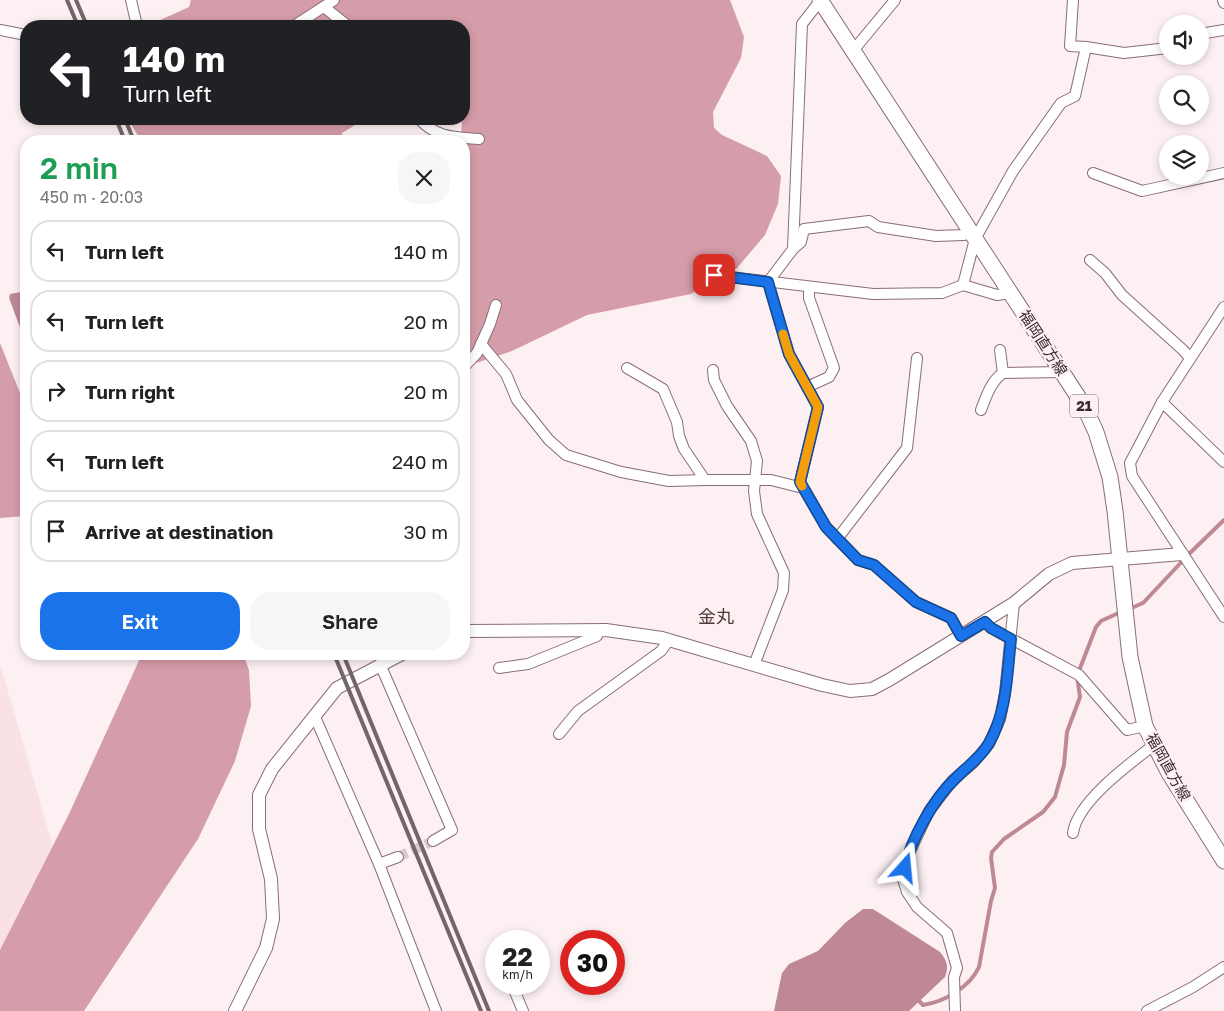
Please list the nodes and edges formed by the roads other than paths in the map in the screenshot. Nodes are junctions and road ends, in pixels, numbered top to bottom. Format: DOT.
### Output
graph roads {
  1 [pos="131,0"];
  2 [pos="334,0"];
  3 [pos="895,0"];
  4 [pos="1073,0"];
  5 [pos="820,1"];
  6 [pos="324,7"];
  7 [pos="136,20"];
  8 [pos="303,20"];
  9 [pos="340,20"];
  10 [pos="0,30"];
  11 [pos="1224,30"];
  12 [pos="1209,32"];
  13 [pos="20,34"];
  14 [pos="1086,47"];
  15 [pos="1159,49"];
  16 [pos="852,52"];
  17 [pos="426,125"];
  18 [pos="446,135"];
  19 [pos="470,138"];
  20 [pos="479,139"];
  21 [pos="1093,173"];
  22 [pos="1224,173"];
  23 [pos="973,235"];
  24 [pos="793,249"];
  25 [pos="1090,260"];
  26 [pos="714,275"];
  27 [pos="768,282"];
  28 [pos="963,285"];
  29 [pos="809,288"];
  30 [pos="1011,293"];
  31 [pos="496,304"];
  32 [pos="1224,308"];
  33 [pos="481,344"];
  34 [pos="1000,350"];
  35 [pos="917,358"];
  36 [pos="1190,358"];
  37 [pos="470,361"];
  38 [pos="627,368"];
  39 [pos="713,370"];
  40 [pos="1063,372"];
  41 [pos="1003,373"];
  42 [pos="807,387"];
  43 [pos="1162,402"];
  44 [pos="981,410"];
  45 [pos="1224,462"];
  46 [pos="705,480"];
  47 [pos="755,480"];
  48 [pos="803,488"];
  49 [pos="838,539"];
  50 [pos="1182,554"];
  51 [pos="1119,558"];
  52 [pos="1014,603"];
  53 [pos="1224,617"];
  54 [pos="985,622"];
  55 [pos="599,630"];
  56 [pos="470,631"];
  57 [pos="961,636"];
  58 [pos="1011,639"];
  59 [pos="669,640"];
  60 [pos="389,660"];
  61 [pos="380,664"];
  62 [pos="754,665"];
  63 [pos="499,668"];
  64 [pos="315,717"];
  65 [pos="1145,726"];
  66 [pos="559,734"];
  67 [pos="1154,745"];
  68 [pos="1073,833"];
  69 [pos="433,842"];
  70 [pos="398,857"];
  71 [pos="1224,861"];
  72 [pos="380,864"];
  73 [pos="1224,967"];
  74 [pos="516,995"];
  75 [pos="235,1011"];
  76 [pos="436,1011"];
  77 [pos="523,1011"];
  78 [pos="955,1011"];
  79 [pos="1147,1011"];
  1 -- 7 [label="street"];
  2 -- 6 [label="street"];
  3 -- 16 [label="street"];
  4 -- 14 [label="street"];
  5 -- 16 [label="main road, 福岡直方線 / 21"];
  5 -- 24 [label="street"];
  6 -- 8 [label="street"];
  6 -- 9 [label="street"];
  10 -- 13 [label="street"];
  11 -- 12 [label="street"];
  14 -- 15 [label="street"];
  14 -- 23 [label="street"];
  16 -- 23 [label="main road, 福岡直方線 / 21"];
  17 -- 18 [label="street"];
  19 -- 20 [label="street"];
  21 -- 22 [label="street"];
  23 -- 24 [label="street"];
  23 -- 28 [label="street"];
  23 -- 30 [label="main road, 福岡直方線 / 21"];
  24 -- 27 [label="street"];
  25 -- 36 [label="street"];
  26 -- 27 [label="street"];
  27 -- 29 [label="street"];
  27 -- 42 [label="street"];
  28 -- 29 [label="street"];
  28 -- 30 [label="street"];
  29 -- 42 [label="street"];
  30 -- 40 [label="main road, 福岡直方線 / 21"];
  31 -- 33 [label="street"];
  32 -- 36 [label="street"];
  33 -- 37 [label="street"];
  33 -- 46 [label="street"];
  34 -- 41 [label="street"];
  35 -- 49 [label="street"];
  36 -- 43 [label="street"];
  38 -- 46 [label="street"];
  39 -- 47 [label="street"];
  40 -- 41 [label="street"];
  40 -- 51 [label="main road, 福岡直方線 / 21"];
  41 -- 44 [label="street"];
  42 -- 48 [label="street"];
  43 -- 45 [label="street"];
  43 -- 50 [label="street"];
  46 -- 47 [label="street"];
  47 -- 48 [label="street"];
  47 -- 62 [label="street"];
  48 -- 49 [label="street"];
  49 -- 57 [label="street"];
  50 -- 51 [label="street"];
  50 -- 53 [label="street"];
  51 -- 52 [label="street"];
  51 -- 65 [label="main road, 福岡直方線 / 21"];
  52 -- 54 [label="street"];
  52 -- 58 [label="street"];
  54 -- 57 [label="street"];
  54 -- 58 [label="street"];
  55 -- 56 [label="street"];
  55 -- 59 [label="street"];
  55 -- 63 [label="street"];
  57 -- 62 [label="street"];
  58 -- 65 [label="street"];
  58 -- 78 [label="street"];
  59 -- 62 [label="street"];
  59 -- 66 [label="street"];
  60 -- 61 [label="street"];
  61 -- 64 [label="street"];
  61 -- 69 [label="street"];
  64 -- 72 [label="street"];
  64 -- 75 [label="street"];
  65 -- 67 [label="main road, 福岡直方線 / 21"];
  67 -- 68 [label="street"];
  67 -- 71 [label="main road, 福岡直方線 / 21"];
  70 -- 72 [label="street"];
  72 -- 76 [label="street"];
  73 -- 79 [label="street"];
  74 -- 77 [label="street"];
}
